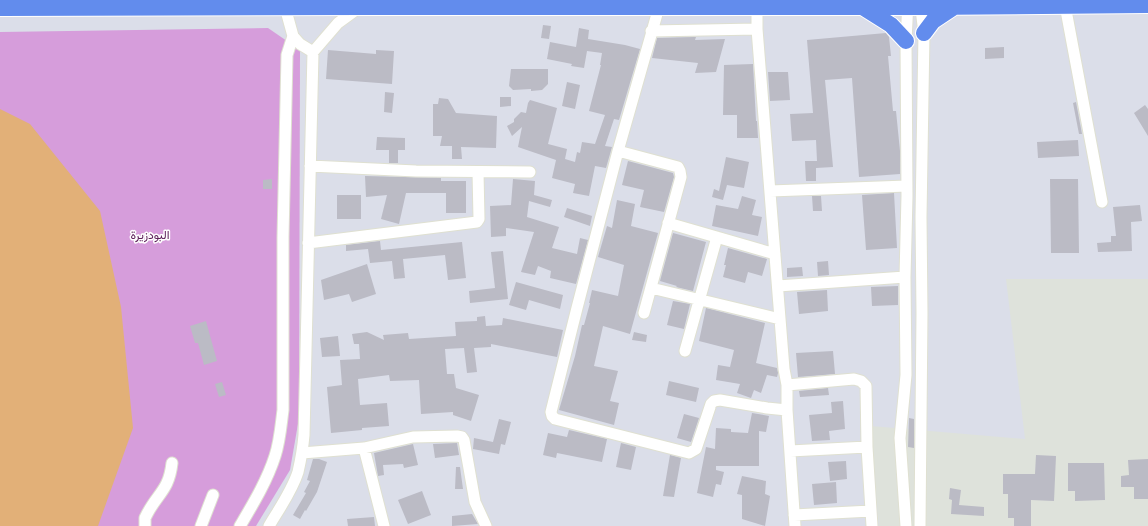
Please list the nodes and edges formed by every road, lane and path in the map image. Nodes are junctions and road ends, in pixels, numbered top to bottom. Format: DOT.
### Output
graph roads {
  1 [pos="914,4"];
  2 [pos="1065,5"];
  3 [pos="1148,5"];
  4 [pos="360,6"];
  5 [pos="285,7"];
  6 [pos="659,7"];
  7 [pos="757,7"];
  8 [pos="862,7"];
  9 [pos="954,7"];
  10 [pos="0,8"];
  11 [pos="757,29"];
  12 [pos="651,31"];
  13 [pos="924,33"];
  14 [pos="293,36"];
  15 [pos="906,41"];
  16 [pos="313,52"];
  17 [pos="618,151"];
  18 [pos="310,166"];
  19 [pos="478,172"];
  20 [pos="530,172"];
  21 [pos="907,186"];
  22 [pos="770,191"];
  23 [pos="1102,202"];
  24 [pos="668,223"];
  25 [pos="717,237"];
  26 [pos="308,243"];
  27 [pos="775,254"];
  28 [pos="905,278"];
  29 [pos="778,286"];
  30 [pos="651,288"];
  31 [pos="698,300"];
  32 [pos="644,313"];
  33 [pos="780,319"];
  34 [pos="685,351"];
  35 [pos="787,385"];
  36 [pos="904,398"];
  37 [pos="920,401"];
  38 [pos="787,410"];
  39 [pos="867,447"];
  40 [pos="364,448"];
  41 [pos="790,451"];
  42 [pos="302,453"];
  43 [pos="172,463"];
  44 [pos="213,495"];
  45 [pos="919,499"];
  46 [pos="905,500"];
  47 [pos="871,511"];
  48 [pos="794,514"];
  49 [pos="145,526"];
  50 [pos="201,526"];
  51 [pos="240,526"];
  52 [pos="269,526"];
  53 [pos="384,526"];
  54 [pos="486,526"];
  55 [pos="794,526"];
  56 [pos="872,526"];
  57 [pos="906,526"];
  58 [pos="920,526"];
  1 -- 8 [label="highway"];
  1 -- 9 [label="highway"];
  1 -- 13 [label="street"];
  1 -- 15 [label="street"];
  2 -- 3 [label="highway"];
  2 -- 9 [label="highway"];
  2 -- 23 [label="street"];
  4 -- 5 [label="highway"];
  4 -- 6 [label="highway"];
  4 -- 16 [label="street"];
  5 -- 10 [label="highway"];
  5 -- 14 [label="street"];
  6 -- 7 [label="highway"];
  6 -- 12 [label="street"];
  7 -- 8 [label="highway"];
  7 -- 11 [label="street"];
  8 -- 15 [label="highway"];
  9 -- 13 [label="highway"];
  11 -- 12 [label="street"];
  11 -- 22 [label="street"];
  12 -- 17 [label="street"];
  13 -- 37 [label="street"];
  14 -- 16 [label="street"];
  14 -- 51 [label="street"];
  15 -- 21 [label="street"];
  16 -- 18 [label="street"];
  17 -- 24 [label="street"];
  17 -- 38 [label="street"];
  18 -- 19 [label="street"];
  18 -- 26 [label="street"];
  19 -- 20 [label="street"];
  19 -- 26 [label="street"];
  21 -- 22 [label="street"];
  21 -- 28 [label="street"];
  22 -- 27 [label="street"];
  24 -- 25 [label="street"];
  24 -- 30 [label="street"];
  25 -- 27 [label="street"];
  25 -- 31 [label="street"];
  26 -- 42 [label="street"];
  27 -- 29 [label="street"];
  28 -- 29 [label="street"];
  28 -- 36 [label="street"];
  29 -- 33 [label="street"];
  30 -- 31 [label="street"];
  30 -- 32 [label="street"];
  31 -- 33 [label="street"];
  31 -- 34 [label="street"];
  33 -- 35 [label="street"];
  35 -- 38 [label="street"];
  35 -- 39 [label="street"];
  36 -- 37 [label="street"];
  36 -- 46 [label="street"];
  37 -- 45 [label="street"];
  38 -- 41 [label="street"];
  39 -- 41 [label="street"];
  39 -- 47 [label="street"];
  40 -- 42 [label="street"];
  40 -- 53 [label="street"];
  40 -- 54 [label="street"];
  41 -- 48 [label="street"];
  42 -- 52 [label="street"];
  43 -- 49 [label="street"];
  44 -- 50 [label="street"];
  45 -- 46 [label="street"];
  45 -- 58 [label="street"];
  46 -- 57 [label="street"];
  47 -- 48 [label="street"];
  47 -- 56 [label="street"];
  48 -- 55 [label="street"];
}
